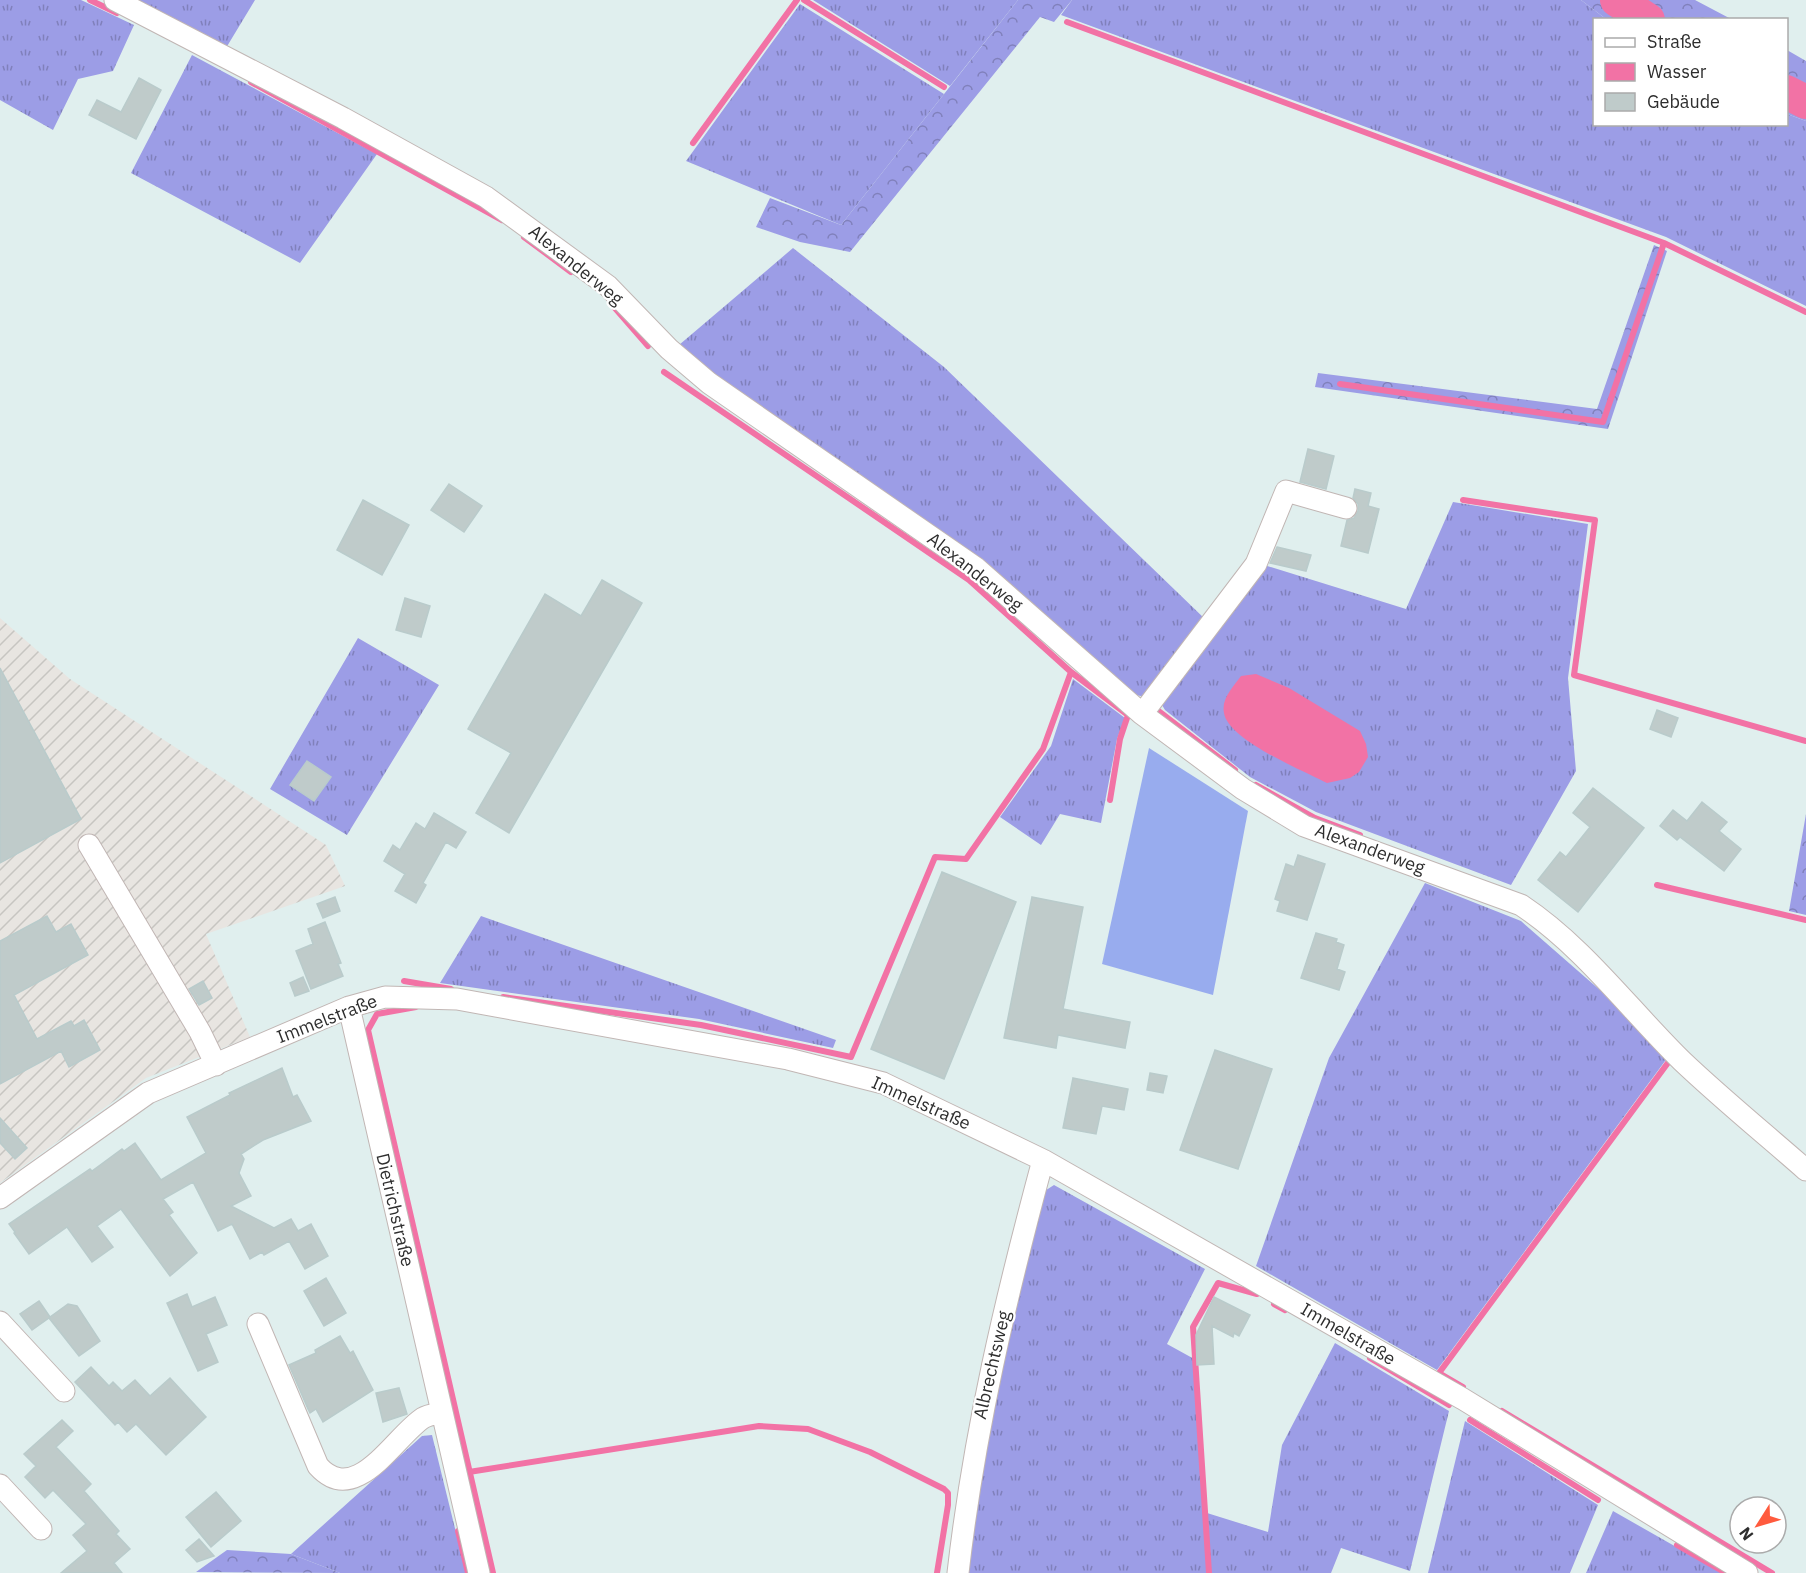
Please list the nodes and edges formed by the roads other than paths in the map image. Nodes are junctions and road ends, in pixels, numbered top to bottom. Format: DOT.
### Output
graph roads {
  1 [pos="115,0"];
  2 [pos="1346,508"];
  3 [pos="1142,714"];
  4 [pos="89,845"];
  5 [pos="349,1008"];
  6 [pos="216,1065"];
  7 [pos="1043,1160"];
  8 [pos="1806,1170"];
  9 [pos="0,1198"];
  10 [pos="0,1322"];
  11 [pos="258,1324"];
  12 [pos="64,1392"];
  13 [pos="441,1413"];
  14 [pos="0,1485"];
  15 [pos="41,1529"];
  16 [pos="478,1573"];
  17 [pos="958,1573"];
  18 [pos="1747,1573"];
  1 -- 3 [label="street, Alexanderweg"];
  2 -- 3 [label="street"];
  3 -- 8 [label="street, Alexanderweg"];
  4 -- 6 [label="street"];
  5 -- 6 [label="street, Immelstraße"];
  5 -- 7 [label="street, Immelstraße"];
  5 -- 13 [label="street, Dietrichstraße"];
  6 -- 9 [label="street, Immelstraße"];
  7 -- 17 [label="street, Albrechtsweg"];
  7 -- 18 [label="street, Immelstraße"];
  10 -- 12 [label="street"];
  11 -- 13 [label="street"];
  13 -- 16 [label="street, Dietrichstraße"];
  14 -- 15 [label="street"];
}
